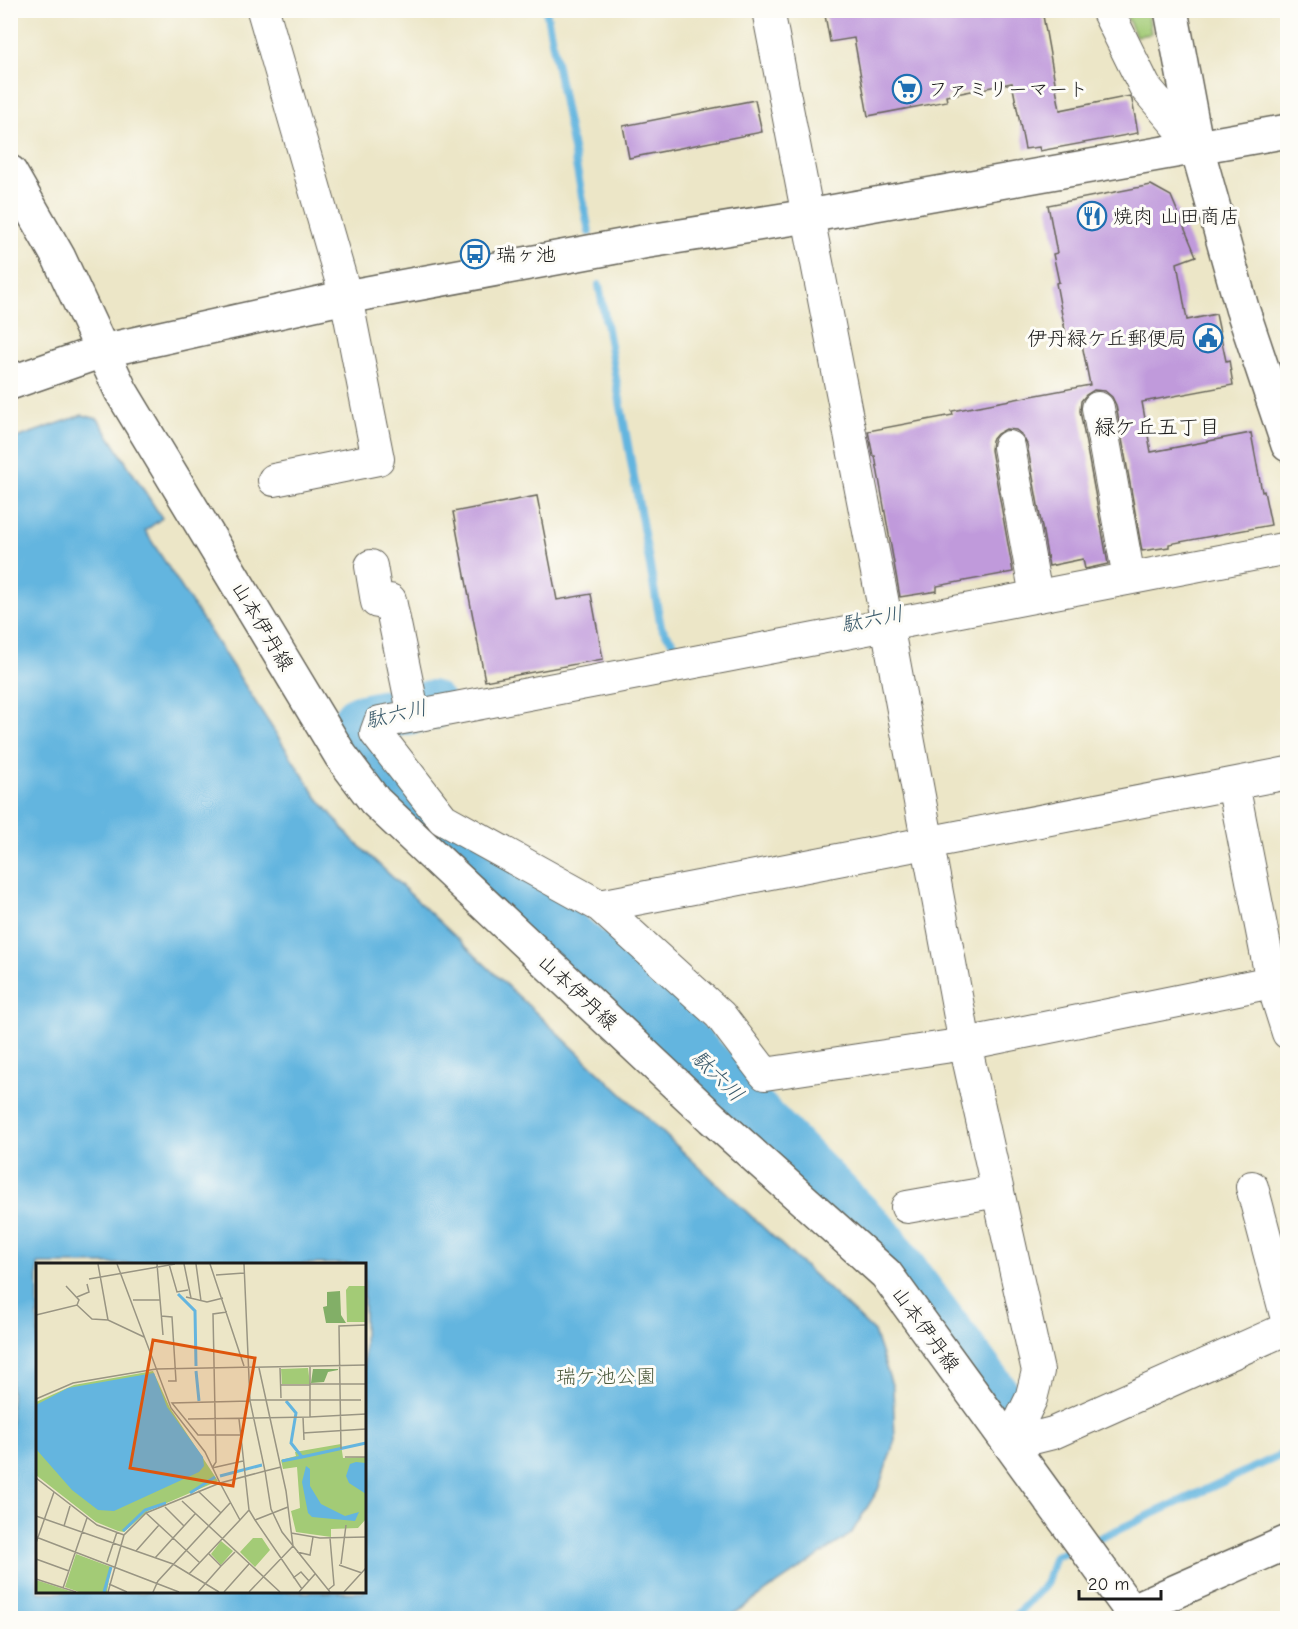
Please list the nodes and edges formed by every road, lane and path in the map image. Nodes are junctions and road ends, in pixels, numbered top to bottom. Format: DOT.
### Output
graph roads {
  1 [pos="263,10"];
  2 [pos="768,10"];
  3 [pos="1107,10"];
  4 [pos="1171,10"];
  5 [pos="1287,131"];
  6 [pos="1197,148"];
  7 [pos="10,172"];
  8 [pos="808,216"];
  9 [pos="346,297"];
  10 [pos="102,351"];
  11 [pos="10,383"];
  12 [pos="1098,408"];
  13 [pos="1287,445"];
  14 [pos="1009,447"];
  15 [pos="274,480"];
  16 [pos="1287,548"];
  17 [pos="371,566"];
  18 [pos="1128,570"];
  19 [pos="1036,596"];
  20 [pos="886,618"];
  21 [pos="413,711"];
  22 [pos="1287,773"];
  23 [pos="1233,784"];
  24 [pos="928,844"];
  25 [pos="600,906"];
  26 [pos="1272,982"];
  27 [pos="1287,1033"];
  28 [pos="965,1044"];
  29 [pos="1252,1187"];
  30 [pos="998,1191"];
  31 [pos="907,1207"];
  32 [pos="1287,1323"];
  33 [pos="1287,1328"];
  34 [pos="1009,1444"];
  35 [pos="1287,1542"];
  36 [pos="1129,1616"];
  1 -- 9 [label="street"];
  2 -- 8 [label="street"];
  3 -- 6 [label="street"];
  4 -- 6 [label="main road"];
  5 -- 6 [label="main road"];
  6 -- 8 [label="main road"];
  6 -- 13 [label="main road"];
  7 -- 10 [label="main road, 山本伊丹線"];
  8 -- 9 [label="main road"];
  8 -- 20 [label="street"];
  9 -- 10 [label="main road"];
  9 -- 15 [label="street"];
  10 -- 11 [label="main road"];
  10 -- 34 [label="main road, 山本伊丹線"];
  12 -- 18 [label="street"];
  14 -- 19 [label="street"];
  16 -- 18 [label="street"];
  17 -- 21 [label="street"];
  18 -- 19 [label="street"];
  19 -- 20 [label="street"];
  20 -- 21 [label="street"];
  20 -- 24 [label="street"];
  21 -- 25 [label="street"];
  22 -- 23 [label="street"];
  23 -- 24 [label="street"];
  23 -- 26 [label="street"];
  24 -- 25 [label="street"];
  24 -- 28 [label="street"];
  25 -- 28 [label="street"];
  26 -- 27 [label="street"];
  26 -- 28 [label="street"];
  28 -- 30 [label="street"];
  29 -- 32 [label="street"];
  30 -- 31 [label="street"];
  30 -- 34 [label="street"];
  33 -- 34 [label="street"];
  34 -- 36 [label="main road, 山本伊丹線"];
  35 -- 36 [label="main road, 山本伊丹線"];
}
